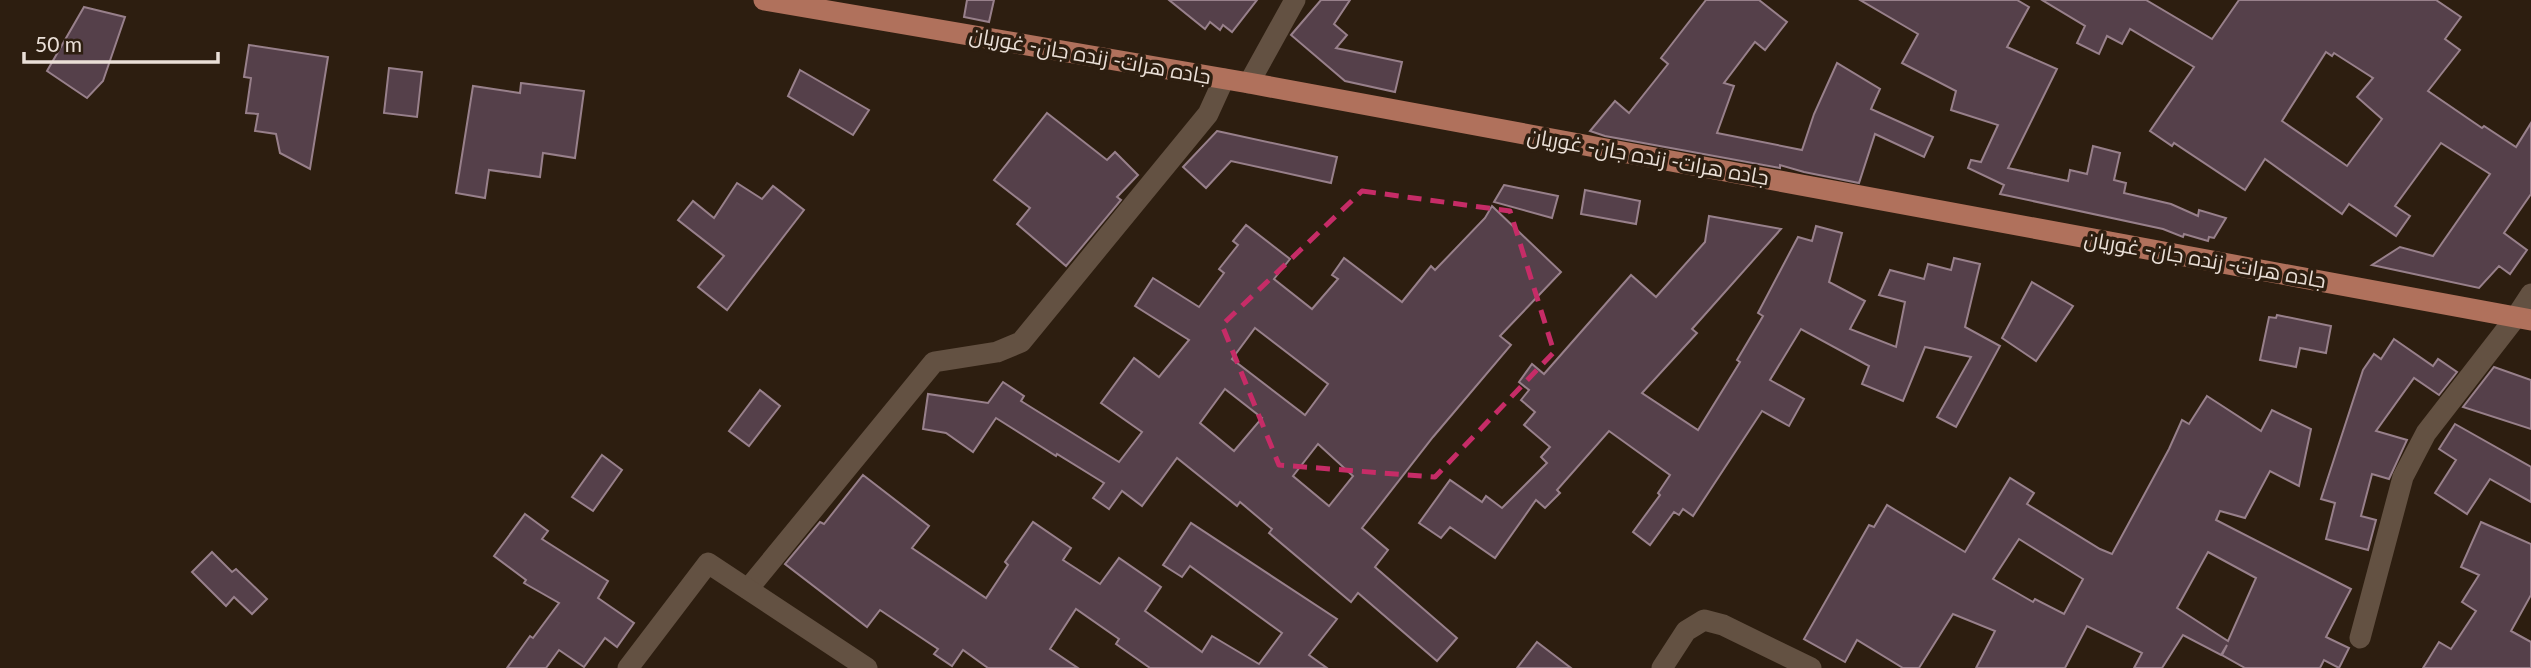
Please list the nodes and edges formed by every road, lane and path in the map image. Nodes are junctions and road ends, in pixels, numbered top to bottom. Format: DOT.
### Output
graph roads {
  1 [pos="764,0"];
  2 [pos="1295,0"];
  3 [pos="1224,79"];
  4 [pos="1249,83"];
  5 [pos="2531,294"];
  6 [pos="2523,319"];
  7 [pos="748,589"];
  8 [pos="2360,638"];
  9 [pos="628,668"];
  10 [pos="867,668"];
  11 [pos="1662,668"];
  12 [pos="1811,668"];
  1 -- 3 [label="main road, جاده هرات- زنده جان- غوریان"];
  2 -- 4 [label="street"];
  3 -- 4 [label="main road, جاده هرات- زنده جان- غوریان"];
  3 -- 7 [label="street"];
  4 -- 6 [label="main road, جاده هرات- زنده جان- غوریان"];
  5 -- 6 [label="street"];
  6 -- 8 [label="street"];
  7 -- 9 [label="street"];
  7 -- 10 [label="street"];
  11 -- 12 [label="street"];
}
